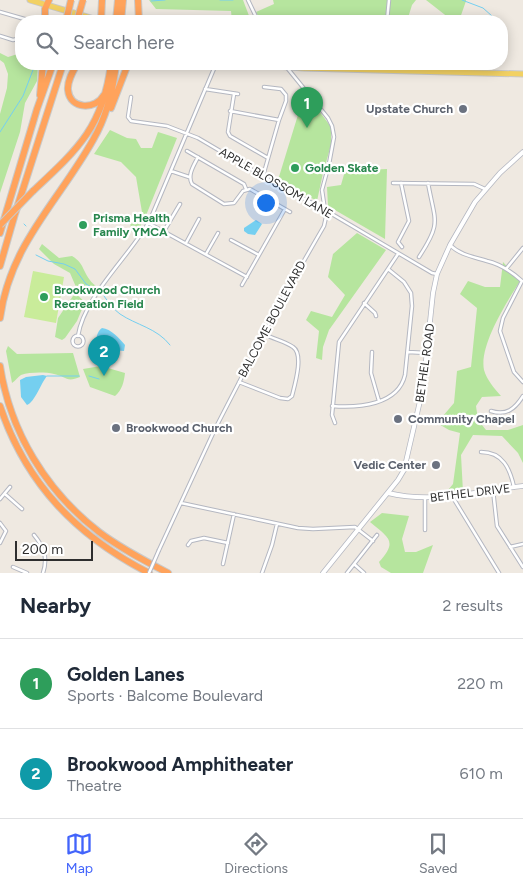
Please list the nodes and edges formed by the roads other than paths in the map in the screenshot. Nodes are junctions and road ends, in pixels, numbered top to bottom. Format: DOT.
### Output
graph roads {
  1 [pos="30,0"];
  2 [pos="71,0"];
  3 [pos="84,0"];
  4 [pos="102,0"];
  5 [pos="118,0"];
  6 [pos="124,0"];
  7 [pos="138,0"];
  8 [pos="248,0"];
  9 [pos="389,0"];
  10 [pos="48,2"];
  11 [pos="1,12"];
  12 [pos="46,15"];
  13 [pos="67,15"];
  14 [pos="78,15"];
  15 [pos="84,15"];
  16 [pos="101,15"];
  17 [pos="119,15"];
  18 [pos="120,15"];
  19 [pos="139,15"];
  20 [pos="255,15"];
  21 [pos="388,15"];
  22 [pos="0,16"];
  23 [pos="15,16"];
  24 [pos="0,36"];
  25 [pos="15,40"];
  26 [pos="42,70"];
  27 [pos="51,70"];
  28 [pos="61,70"];
  29 [pos="74,70"];
  30 [pos="110,70"];
  31 [pos="115,70"];
  32 [pos="126,70"];
  33 [pos="213,70"];
  34 [pos="288,70"];
  35 [pos="414,70"];
  36 [pos="424,71"];
  37 [pos="523,74"];
  38 [pos="109,82"];
  39 [pos="264,87"];
  40 [pos="205,88"];
  41 [pos="234,94"];
  42 [pos="238,94"];
  43 [pos="131,97"];
  44 [pos="39,102"];
  45 [pos="230,111"];
  46 [pos="279,120"];
  47 [pos="187,133"];
  48 [pos="94,140"];
  49 [pos="187,151"];
  50 [pos="523,152"];
  51 [pos="198,157"];
  52 [pos="268,158"];
  53 [pos="171,171"];
  54 [pos="263,176"];
  55 [pos="189,177"];
  56 [pos="393,183"];
  57 [pos="401,183"];
  58 [pos="428,183"];
  59 [pos="485,189"];
  60 [pos="246,190"];
  61 [pos="180,204"];
  62 [pos="285,209"];
  63 [pos="325,210"];
  64 [pos="290,212"];
  65 [pos="199,219"];
  66 [pos="148,223"];
  67 [pos="0,225"];
  68 [pos="164,231"];
  69 [pos="0,233"];
  70 [pos="218,233"];
  71 [pos="231,240"];
  72 [pos="186,243"];
  73 [pos="450,245"];
  74 [pos="402,247"];
  75 [pos="523,248"];
  76 [pos="206,254"];
  77 [pos="398,254"];
  78 [pos="259,255"];
  79 [pos="419,257"];
  80 [pos="0,266"];
  81 [pos="388,269"];
  82 [pos="506,269"];
  83 [pos="437,274"];
  84 [pos="247,277"];
  85 [pos="523,281"];
  86 [pos="242,285"];
  87 [pos="364,304"];
  88 [pos="376,316"];
  89 [pos="0,318"];
  90 [pos="264,334"];
  91 [pos="78,336"];
  92 [pos="372,352"];
  93 [pos="408,352"];
  94 [pos="427,353"];
  95 [pos="0,366"];
  96 [pos="239,382"];
  97 [pos="523,382"];
  98 [pos="523,396"];
  99 [pos="379,401"];
  100 [pos="332,406"];
  101 [pos="0,407"];
  102 [pos="491,411"];
  103 [pos="335,423"];
  104 [pos="481,452"];
  105 [pos="523,486"];
  106 [pos="10,487"];
  107 [pos="514,487"];
  108 [pos="493,490"];
  109 [pos="388,493"];
  110 [pos="5,494"];
  111 [pos="452,496"];
  112 [pos="424,498"];
  113 [pos="0,499"];
  114 [pos="181,503"];
  115 [pos="22,509"];
  116 [pos="234,514"];
  117 [pos="0,523"];
  118 [pos="276,524"];
  119 [pos="358,529"];
  120 [pos="425,530"];
  121 [pos="34,535"];
  122 [pos="377,535"];
  123 [pos="373,541"];
  124 [pos="228,543"];
  125 [pos="0,544"];
  126 [pos="523,544"];
  127 [pos="188,545"];
  128 [pos="510,546"];
  129 [pos="224,564"];
  130 [pos="354,564"];
  131 [pos="13,567"];
  132 [pos="523,567"];
  133 [pos="27,573"];
  134 [pos="43,573"];
  135 [pos="149,573"];
  136 [pos="168,573"];
  137 [pos="262,573"];
  138 [pos="323,573"];
  139 [pos="347,573"];
  140 [pos="364,573"];
  141 [pos="499,573"];
  1 -- 10 [label="main road"];
  2 -- 13 [label="highway, bridge"];
  3 -- 14 [label="highway, bridge"];
  4 -- 16 [label="highway"];
  5 -- 17 [label="highway"];
  6 -- 18 [label="highway"];
  7 -- 19 [label="highway"];
  8 -- 20 [label="street"];
  9 -- 21 [label="street"];
  10 -- 12 [label="highway"];
  10 -- 15 [label="main road"];
  11 -- 22 [label="street"];
  11 -- 23 [label="street"];
  24 -- 25 [label="street"];
  26 -- 44 [label="highway"];
  27 -- 44 [label="highway"];
  28 -- 80 [label="highway"];
  29 -- 38 [label="highway"];
  30 -- 38 [label="highway"];
  31 -- 48 [label="highway"];
  32 -- 48 [label="highway"];
  33 -- 40 [label="street"];
  34 -- 63 [label="street, BALCOME BOULEVARD"];
  35 -- 36 [label="main road"];
  36 -- 37 [label="main road"];
  38 -- 67 [label="highway, bridge"];
  39 -- 46 [label="street"];
  40 -- 41 [label="street"];
  40 -- 47 [label="street"];
  41 -- 42 [label="street"];
  41 -- 45 [label="street"];
  43 -- 47 [label="street, APPLE BLOSSOM LANE"];
  44 -- 69 [label="highway"];
  45 -- 46 [label="street"];
  45 -- 52 [label="street"];
  46 -- 52 [label="street"];
  47 -- 53 [label="street"];
  47 -- 54 [label="street, APPLE BLOSSOM LANE"];
  48 -- 89 [label="highway"];
  49 -- 51 [label="street"];
  50 -- 59 [label="street, BETHEL ROAD"];
  51 -- 55 [label="street"];
  51 -- 60 [label="street"];
  52 -- 54 [label="street"];
  53 -- 55 [label="street"];
  53 -- 66 [label="street"];
  54 -- 63 [label="street, APPLE BLOSSOM LANE"];
  55 -- 60 [label="street"];
  56 -- 57 [label="street"];
  57 -- 58 [label="street"];
  57 -- 74 [label="street"];
  58 -- 59 [label="street"];
  58 -- 79 [label="street"];
  59 -- 73 [label="street, BETHEL ROAD"];
  60 -- 62 [label="street"];
  61 -- 68 [label="street"];
  62 -- 64 [label="street"];
  62 -- 78 [label="street"];
  63 -- 77 [label="street, APPLE BLOSSOM LANE"];
  63 -- 90 [label="street, BALCOME BOULEVARD"];
  65 -- 72 [label="street"];
  66 -- 68 [label="street"];
  66 -- 91 [label="street"];
  68 -- 72 [label="street"];
  70 -- 76 [label="street"];
  71 -- 78 [label="street"];
  72 -- 76 [label="street"];
  73 -- 82 [label="street"];
  73 -- 83 [label="street, BETHEL ROAD"];
  75 -- 82 [label="street"];
  76 -- 84 [label="street"];
  77 -- 81 [label="street"];
  77 -- 83 [label="street, APPLE BLOSSOM LANE"];
  78 -- 84 [label="street"];
  81 -- 87 [label="street"];
  81 -- 93 [label="street"];
  82 -- 85 [label="street"];
  83 -- 94 [label="street, BETHEL ROAD"];
  84 -- 86 [label="street"];
  85 -- 97 [label="street"];
  87 -- 88 [label="street"];
  87 -- 100 [label="street"];
  90 -- 96 [label="street, BALCOME BOULEVARD"];
  90 -- 96 [label="street"];
  91 -- 91 [label="street"];
  92 -- 99 [label="street"];
  93 -- 94 [label="street"];
  93 -- 99 [label="street"];
  94 -- 109 [label="street, BETHEL ROAD"];
  95 -- 136 [label="highway"];
  96 -- 114 [label="street, BALCOME BOULEVARD"];
  98 -- 102 [label="street"];
  99 -- 100 [label="street"];
  100 -- 103 [label="street"];
  101 -- 135 [label="highway"];
  104 -- 107 [label="street"];
  105 -- 107 [label="street, BETHEL DRIVE"];
  106 -- 110 [label="street"];
  107 -- 108 [label="street, BETHEL DRIVE"];
  108 -- 111 [label="street, BETHEL DRIVE"];
  108 -- 128 [label="street"];
  109 -- 112 [label="street, BETHEL DRIVE"];
  109 -- 119 [label="street, BETHEL ROAD"];
  110 -- 113 [label="street"];
  110 -- 115 [label="street"];
  111 -- 112 [label="street, BETHEL DRIVE"];
  111 -- 141 [label="street"];
  112 -- 120 [label="street"];
  114 -- 116 [label="street"];
  114 -- 135 [label="street, BALCOME BOULEVARD, bridge"];
  116 -- 118 [label="street"];
  116 -- 124 [label="street"];
  117 -- 125 [label="street"];
  118 -- 119 [label="street"];
  118 -- 137 [label="street"];
  119 -- 123 [label="street"];
  119 -- 138 [label="street, BETHEL ROAD"];
  121 -- 134 [label="street"];
  122 -- 123 [label="street"];
  123 -- 130 [label="street"];
  124 -- 127 [label="street"];
  124 -- 129 [label="street"];
  126 -- 128 [label="street"];
  128 -- 132 [label="street"];
  130 -- 139 [label="street"];
  130 -- 140 [label="street"];
  131 -- 133 [label="street"];
}
